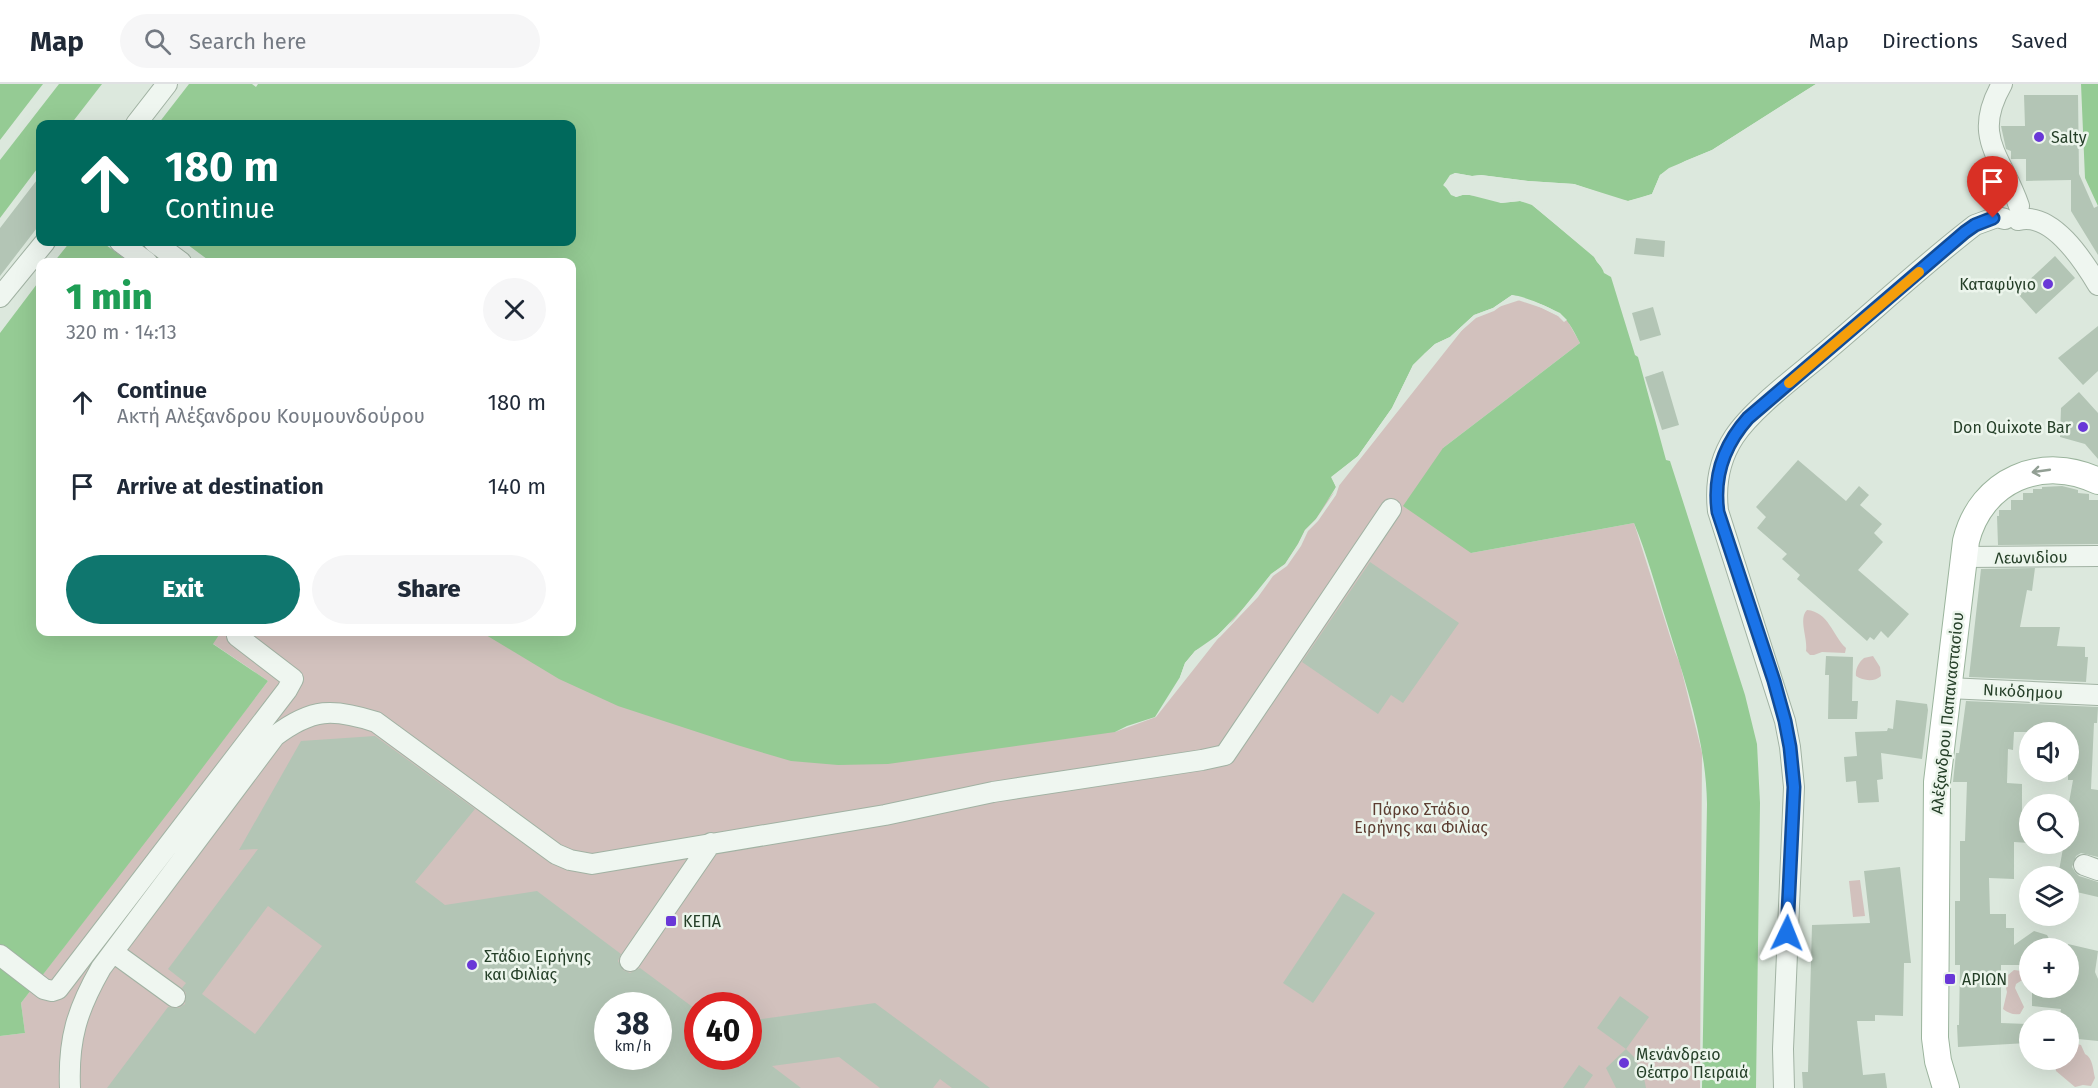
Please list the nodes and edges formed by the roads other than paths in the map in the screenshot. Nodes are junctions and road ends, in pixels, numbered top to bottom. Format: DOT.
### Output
graph roads {
  1 [pos="167,84"];
  2 [pos="2002,84"];
  3 [pos="139,120"];
  4 [pos="2009,210"];
  5 [pos="42,246"];
  6 [pos="125,246"];
  7 [pos="159,246"];
  8 [pos="2071,246"];
  9 [pos="2098,253"];
  10 [pos="142,258"];
  11 [pos="176,258"];
  12 [pos="2098,285"];
  13 [pos="0,297"];
  14 [pos="2098,481"];
  15 [pos="1391,509"];
  16 [pos="2098,556"];
  17 [pos="1964,557"];
  18 [pos="237,636"];
  19 [pos="1948,688"];
  20 [pos="2098,695"];
  21 [pos="711,843"];
  22 [pos="113,952"];
  23 [pos="0,955"];
  24 [pos="630,961"];
  25 [pos="175,997"];
  26 [pos="70,1088"];
  27 [pos="1784,1088"];
  28 [pos="1946,1088"];
  1 -- 3 [label="street"];
  2 -- 4 [label="street"];
  4 -- 8 [label="street"];
  4 -- 27 [label="street"];
  5 -- 13 [label="street"];
  6 -- 10 [label="street"];
  7 -- 11 [label="street"];
  8 -- 9 [label="street"];
  8 -- 12 [label="street"];
  14 -- 17 [label="main road, Αλέξανδρου Παπαναστασίου, one-way"];
  15 -- 21 [label="street"];
  16 -- 17 [label="street, Λεωνιδίου"];
  17 -- 19 [label="main road, Αλέξανδρου Παπαναστασίου"];
  18 -- 23 [label="street"];
  19 -- 20 [label="street, Νικόδημου"];
  19 -- 28 [label="main road, Αλέξανδρου Παπαναστασίου"];
  21 -- 22 [label="street"];
  21 -- 24 [label="street"];
  22 -- 25 [label="street"];
  22 -- 26 [label="street"];
}
